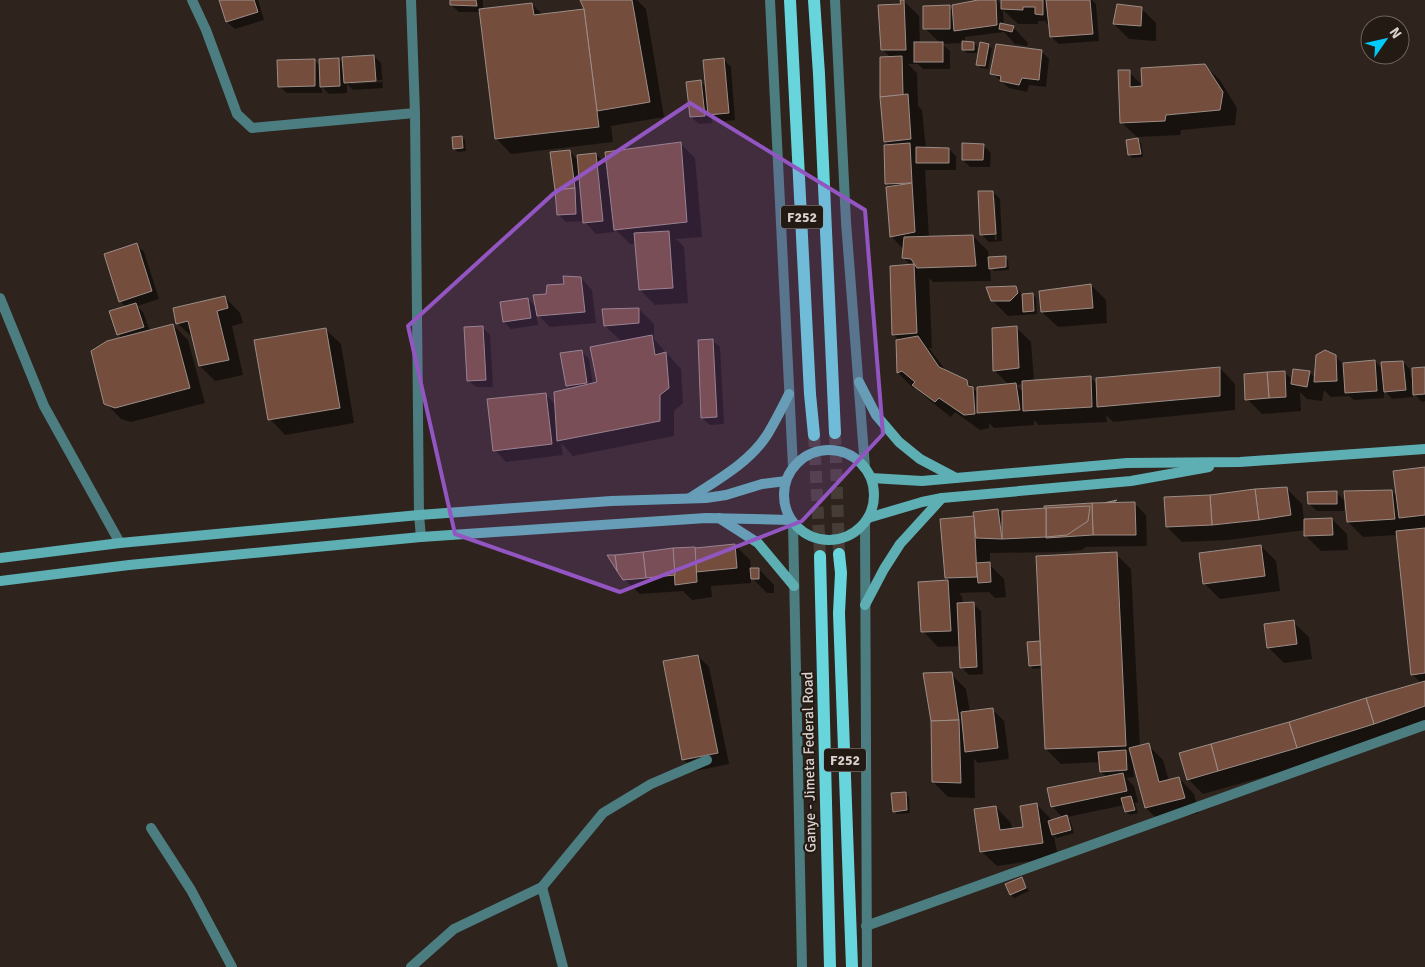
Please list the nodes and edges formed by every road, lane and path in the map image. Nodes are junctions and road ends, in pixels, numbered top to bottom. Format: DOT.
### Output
graph roads {
  1 [pos="192,0"];
  2 [pos="410,0"];
  3 [pos="770,0"];
  4 [pos="790,0"];
  5 [pos="814,0"];
  6 [pos="835,0"];
  7 [pos="415,112"];
  8 [pos="0,298"];
  9 [pos="859,382"];
  10 [pos="789,394"];
  11 [pos="835,433"];
  12 [pos="814,435"];
  13 [pos="1425,449"];
  14 [pos="1240,462"];
  15 [pos="793,467"];
  16 [pos="866,468"];
  17 [pos="871,478"];
  18 [pos="957,478"];
  19 [pos="786,481"];
  20 [pos="690,498"];
  21 [pos="942,498"];
  22 [pos="419,515"];
  23 [pos="719,518"];
  24 [pos="792,521"];
  25 [pos="867,521"];
  26 [pos="421,537"];
  27 [pos="120,543"];
  28 [pos="839,554"];
  29 [pos="820,556"];
  30 [pos="0,558"];
  31 [pos="0,581"];
  32 [pos="794,586"];
  33 [pos="866,605"];
  34 [pos="1425,725"];
  35 [pos="706,760"];
  36 [pos="151,828"];
  37 [pos="542,887"];
  38 [pos="866,926"];
  39 [pos="232,967"];
  40 [pos="411,967"];
  41 [pos="563,967"];
  42 [pos="802,967"];
  43 [pos="830,967"];
  44 [pos="852,967"];
  45 [pos="867,967"];
  1 -- 7 [label="street"];
  2 -- 7 [label="street"];
  3 -- 10 [label="street"];
  4 -- 12 [label="main road, F252"];
  5 -- 11 [label="main road, F252"];
  6 -- 9 [label="street"];
  7 -- 22 [label="street"];
  8 -- 27 [label="street"];
  9 -- 16 [label="street"];
  9 -- 18 [label="main road"];
  10 -- 15 [label="street"];
  10 -- 20 [label="main road"];
  13 -- 14 [label="main road"];
  14 -- 18 [label="main road"];
  14 -- 21 [label="main road"];
  15 -- 16 [label="main road"];
  15 -- 19 [label="main road"];
  16 -- 17 [label="main road"];
  17 -- 18 [label="main road"];
  17 -- 25 [label="main road"];
  19 -- 20 [label="main road"];
  19 -- 24 [label="main road"];
  20 -- 22 [label="main road"];
  21 -- 25 [label="main road"];
  21 -- 33 [label="main road"];
  22 -- 26 [label="street"];
  22 -- 27 [label="main road"];
  23 -- 24 [label="main road"];
  23 -- 26 [label="main road"];
  23 -- 32 [label="main road"];
  24 -- 25 [label="main road"];
  24 -- 32 [label="street"];
  25 -- 33 [label="street"];
  26 -- 31 [label="main road"];
  27 -- 30 [label="main road"];
  28 -- 44 [label="main road, F252"];
  29 -- 43 [label="main road, Ganye - Jimeta Federal Road / F252"];
  32 -- 42 [label="street"];
  33 -- 38 [label="street"];
  34 -- 38 [label="street"];
  35 -- 37 [label="street"];
  36 -- 39 [label="street"];
  37 -- 40 [label="street"];
  37 -- 41 [label="street"];
  38 -- 45 [label="street"];
}
